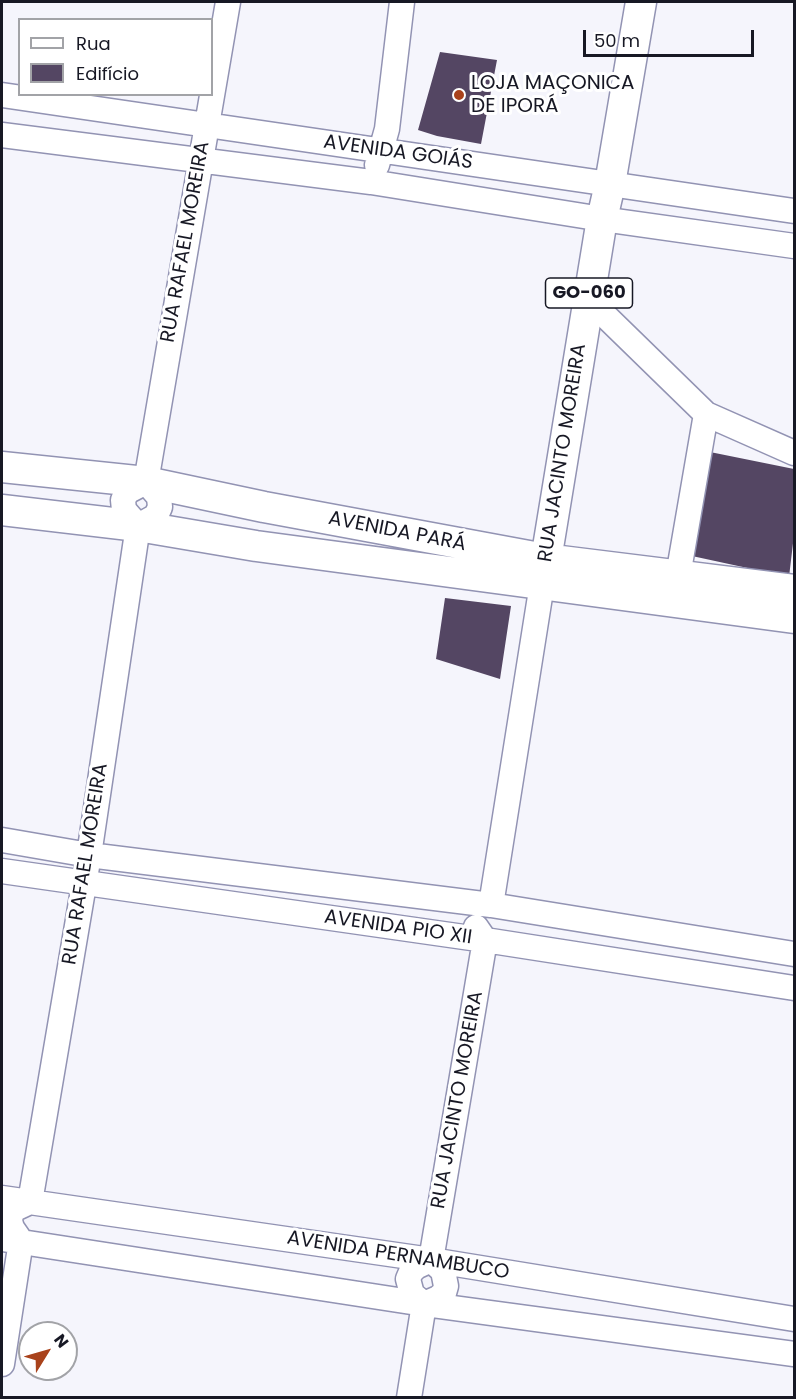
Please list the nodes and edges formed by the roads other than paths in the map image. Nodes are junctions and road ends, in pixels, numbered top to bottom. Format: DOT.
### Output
graph roads {
  1 [pos="228,2"];
  2 [pos="402,2"];
  3 [pos="641,2"];
  4 [pos="213,86"];
  5 [pos="2,95"];
  6 [pos="211,96"];
  7 [pos="206,125"];
  8 [pos="2,135"];
  9 [pos="382,151"];
  10 [pos="200,160"];
  11 [pos="371,182"];
  12 [pos="610,184"];
  13 [pos="795,211"];
  14 [pos="602,219"];
  15 [pos="795,246"];
  16 [pos="588,299"];
  17 [pos="706,414"];
  18 [pos="795,453"];
  19 [pos="2,467"];
  20 [pos="146,482"];
  21 [pos="264,507"];
  22 [pos="2,510"];
  23 [pos="138,526"];
  24 [pos="256,546"];
  25 [pos="544,572"];
  26 [pos="678,576"];
  27 [pos="795,590"];
  28 [pos="795,618"];
  29 [pos="2,840"];
  30 [pos="89,855"];
  31 [pos="2,871"];
  32 [pos="84,883"];
  33 [pos="491,905"];
  34 [pos="485,940"];
  35 [pos="795,954"];
  36 [pos="795,988"];
  37 [pos="2,1198"];
  38 [pos="30,1202"];
  39 [pos="11,1240"];
  40 [pos="431,1260"];
  41 [pos="424,1304"];
  42 [pos="795,1319"];
  43 [pos="795,1354"];
  44 [pos="2,1364"];
  45 [pos="409,1398"];
  1 -- 4 [label="street, RUA RAFAEL MOREIRA"];
  2 -- 9 [label="street"];
  3 -- 12 [label="main road, RUA JACINTO MOREIRA / GO-060"];
  5 -- 7 [label="street, AVENIDA GOIÁS"];
  6 -- 7 [label="street, RUA RAFAEL MOREIRA"];
  7 -- 9 [label="street, AVENIDA GOIÁS"];
  7 -- 10 [label="street, RUA RAFAEL MOREIRA"];
  8 -- 10 [label="street"];
  9 -- 11 [label="street"];
  9 -- 12 [label="street, AVENIDA GOIÁS"];
  10 -- 11 [label="street"];
  10 -- 20 [label="street, RUA RAFAEL MOREIRA"];
  11 -- 14 [label="street"];
  12 -- 13 [label="street, AVENIDA GOIÁS"];
  12 -- 14 [label="main road, RUA JACINTO MOREIRA / GO-060"];
  14 -- 15 [label="street"];
  14 -- 16 [label="main road, RUA JACINTO MOREIRA / GO-060"];
  16 -- 17 [label="street"];
  16 -- 25 [label="main road, RUA JACINTO MOREIRA / GO-060"];
  17 -- 18 [label="street"];
  17 -- 26 [label="street"];
  19 -- 20 [label="main road, AVENIDA PARÁ"];
  20 -- 21 [label="main road, AVENIDA PARÁ"];
  20 -- 23 [label="street"];
  21 -- 24 [label="main road"];
  21 -- 25 [label="main road, AVENIDA PARÁ"];
  22 -- 23 [label="main road, AVENIDA PARÁ"];
  23 -- 24 [label="main road, AVENIDA PARÁ"];
  23 -- 30 [label="street, RUA RAFAEL MOREIRA"];
  24 -- 25 [label="main road, AVENIDA PARÁ"];
  25 -- 26 [label="main road, AVENIDA PARÁ"];
  25 -- 28 [label="main road, AVENIDA PARÁ"];
  25 -- 33 [label="street, RUA JACINTO MOREIRA"];
  26 -- 27 [label="main road, AVENIDA PARÁ"];
  29 -- 30 [label="street, AVENIDA PIO XII"];
  30 -- 32 [label="street, RUA RAFAEL MOREIRA"];
  30 -- 33 [label="street, AVENIDA PIO XII"];
  31 -- 32 [label="street, AVENIDA PIO XII"];
  32 -- 34 [label="street, AVENIDA PIO XII"];
  32 -- 38 [label="street, RUA RAFAEL MOREIRA"];
  33 -- 34 [label="street, RUA JACINTO MOREIRA"];
  33 -- 35 [label="street, AVENIDA PIO XII"];
  34 -- 36 [label="street, AVENIDA PIO XII"];
  34 -- 40 [label="street, RUA JACINTO MOREIRA"];
  37 -- 38 [label="street, AVENIDA PERNAMBUCO"];
  38 -- 39 [label="street"];
  38 -- 40 [label="street, AVENIDA PERNAMBUCO"];
  39 -- 41 [label="street"];
  39 -- 44 [label="street"];
  40 -- 41 [label="street"];
  40 -- 42 [label="street, AVENIDA PERNAMBUCO"];
  41 -- 43 [label="street"];
  41 -- 45 [label="street"];
}
